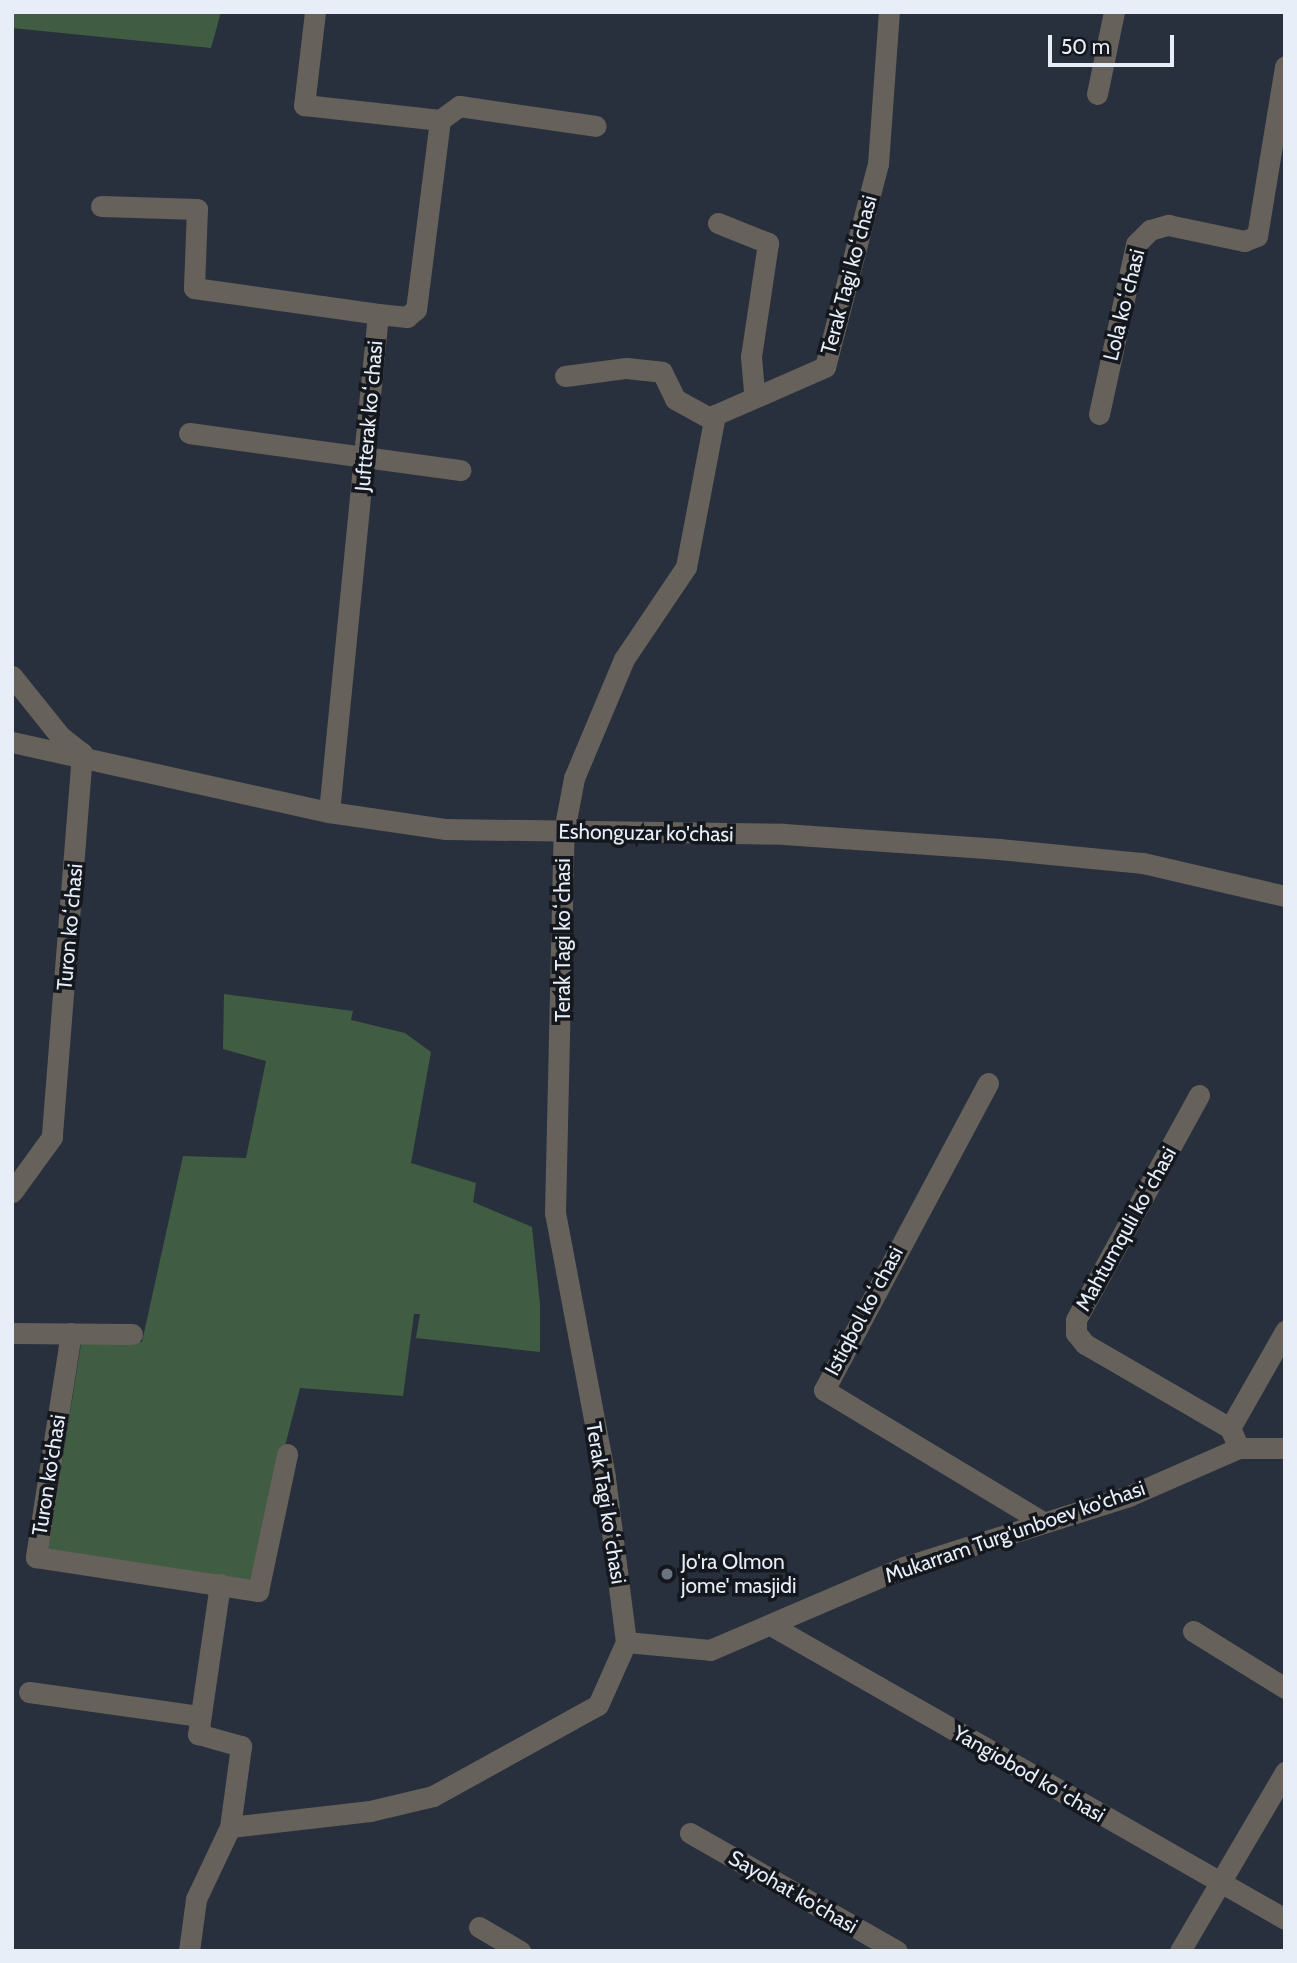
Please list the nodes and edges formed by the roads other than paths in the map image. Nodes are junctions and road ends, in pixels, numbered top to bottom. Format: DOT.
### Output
graph roads {
  1 [pos="315,12"];
  2 [pos="889,12"];
  3 [pos="1114,12"];
  4 [pos="1285,66"];
  5 [pos="1097,94"];
  6 [pos="440,120"];
  7 [pos="596,126"];
  8 [pos="101,206"];
  9 [pos="718,223"];
  10 [pos="378,314"];
  11 [pos="565,376"];
  12 [pos="754,394"];
  13 [pos="1099,414"];
  14 [pos="713,419"];
  15 [pos="189,433"];
  16 [pos="367,454"];
  17 [pos="460,470"];
  18 [pos="12,676"];
  19 [pos="12,742"];
  20 [pos="82,753"];
  21 [pos="329,812"];
  22 [pos="564,831"];
  23 [pos="1285,896"];
  24 [pos="988,1083"];
  25 [pos="1199,1095"];
  26 [pos="12,1192"];
  27 [pos="1285,1331"];
  28 [pos="12,1333"];
  29 [pos="71,1333"];
  30 [pos="132,1334"];
  31 [pos="1230,1428"];
  32 [pos="1239,1448"];
  33 [pos="1285,1448"];
  34 [pos="287,1454"];
  35 [pos="1041,1521"];
  36 [pos="220,1584"];
  37 [pos="774,1627"];
  38 [pos="1193,1631"];
  39 [pos="626,1642"];
  40 [pos="1285,1688"];
  41 [pos="29,1692"];
  42 [pos="200,1716"];
  43 [pos="1285,1772"];
  44 [pos="230,1827"];
  45 [pos="690,1833"];
  46 [pos="1220,1884"];
  47 [pos="1285,1919"];
  48 [pos="479,1927"];
  49 [pos="189,1951"];
  50 [pos="520,1951"];
  51 [pos="897,1951"];
  52 [pos="1180,1951"];
  1 -- 6 [label="street"];
  2 -- 12 [label="street, Terak Tagi koʻchasi"];
  3 -- 5 [label="street"];
  4 -- 13 [label="street, Lola koʻchasi"];
  6 -- 7 [label="street"];
  6 -- 10 [label="street, Juftterak koʻchasi"];
  8 -- 10 [label="street"];
  9 -- 12 [label="street"];
  10 -- 16 [label="street, Juftterak koʻchasi"];
  11 -- 14 [label="street"];
  12 -- 14 [label="street, Terak Tagi koʻchasi"];
  14 -- 22 [label="street, Terak Tagi koʻchasi"];
  15 -- 16 [label="street"];
  16 -- 17 [label="street"];
  16 -- 21 [label="street, Juftterak koʻchasi"];
  18 -- 20 [label="street"];
  19 -- 20 [label="street, Eshonguzar ko'chasi"];
  20 -- 21 [label="street, Eshonguzar ko'chasi"];
  20 -- 26 [label="street, Turon koʻchasi"];
  21 -- 22 [label="street, Eshonguzar ko'chasi"];
  22 -- 23 [label="street, Eshonguzar ko'chasi"];
  22 -- 39 [label="street, Terak Tagi koʻchasi"];
  24 -- 35 [label="street, Istiqbol koʻchasi"];
  25 -- 31 [label="street, Mahtumquli koʻchasi"];
  27 -- 31 [label="street"];
  28 -- 29 [label="street"];
  29 -- 30 [label="street"];
  29 -- 36 [label="street, Turon ko'chasi"];
  31 -- 32 [label="street"];
  32 -- 33 [label="street, Mukarram Turg'unboev ko'chasi"];
  32 -- 35 [label="street, Mukarram Turg'unboev ko'chasi"];
  34 -- 36 [label="street"];
  35 -- 37 [label="street, Mukarram Turg'unboev ko'chasi"];
  36 -- 42 [label="street"];
  37 -- 39 [label="street, Mukarram Turg'unboev ko'chasi"];
  37 -- 46 [label="street, Yangiobod koʻchasi"];
  38 -- 40 [label="street"];
  39 -- 44 [label="street"];
  41 -- 42 [label="street"];
  42 -- 44 [label="street"];
  43 -- 46 [label="street"];
  44 -- 49 [label="street"];
  45 -- 51 [label="street, Sayohat ko'chasi"];
  46 -- 47 [label="street, Yangiobod koʻchasi"];
  46 -- 52 [label="street"];
  48 -- 50 [label="street"];
}
